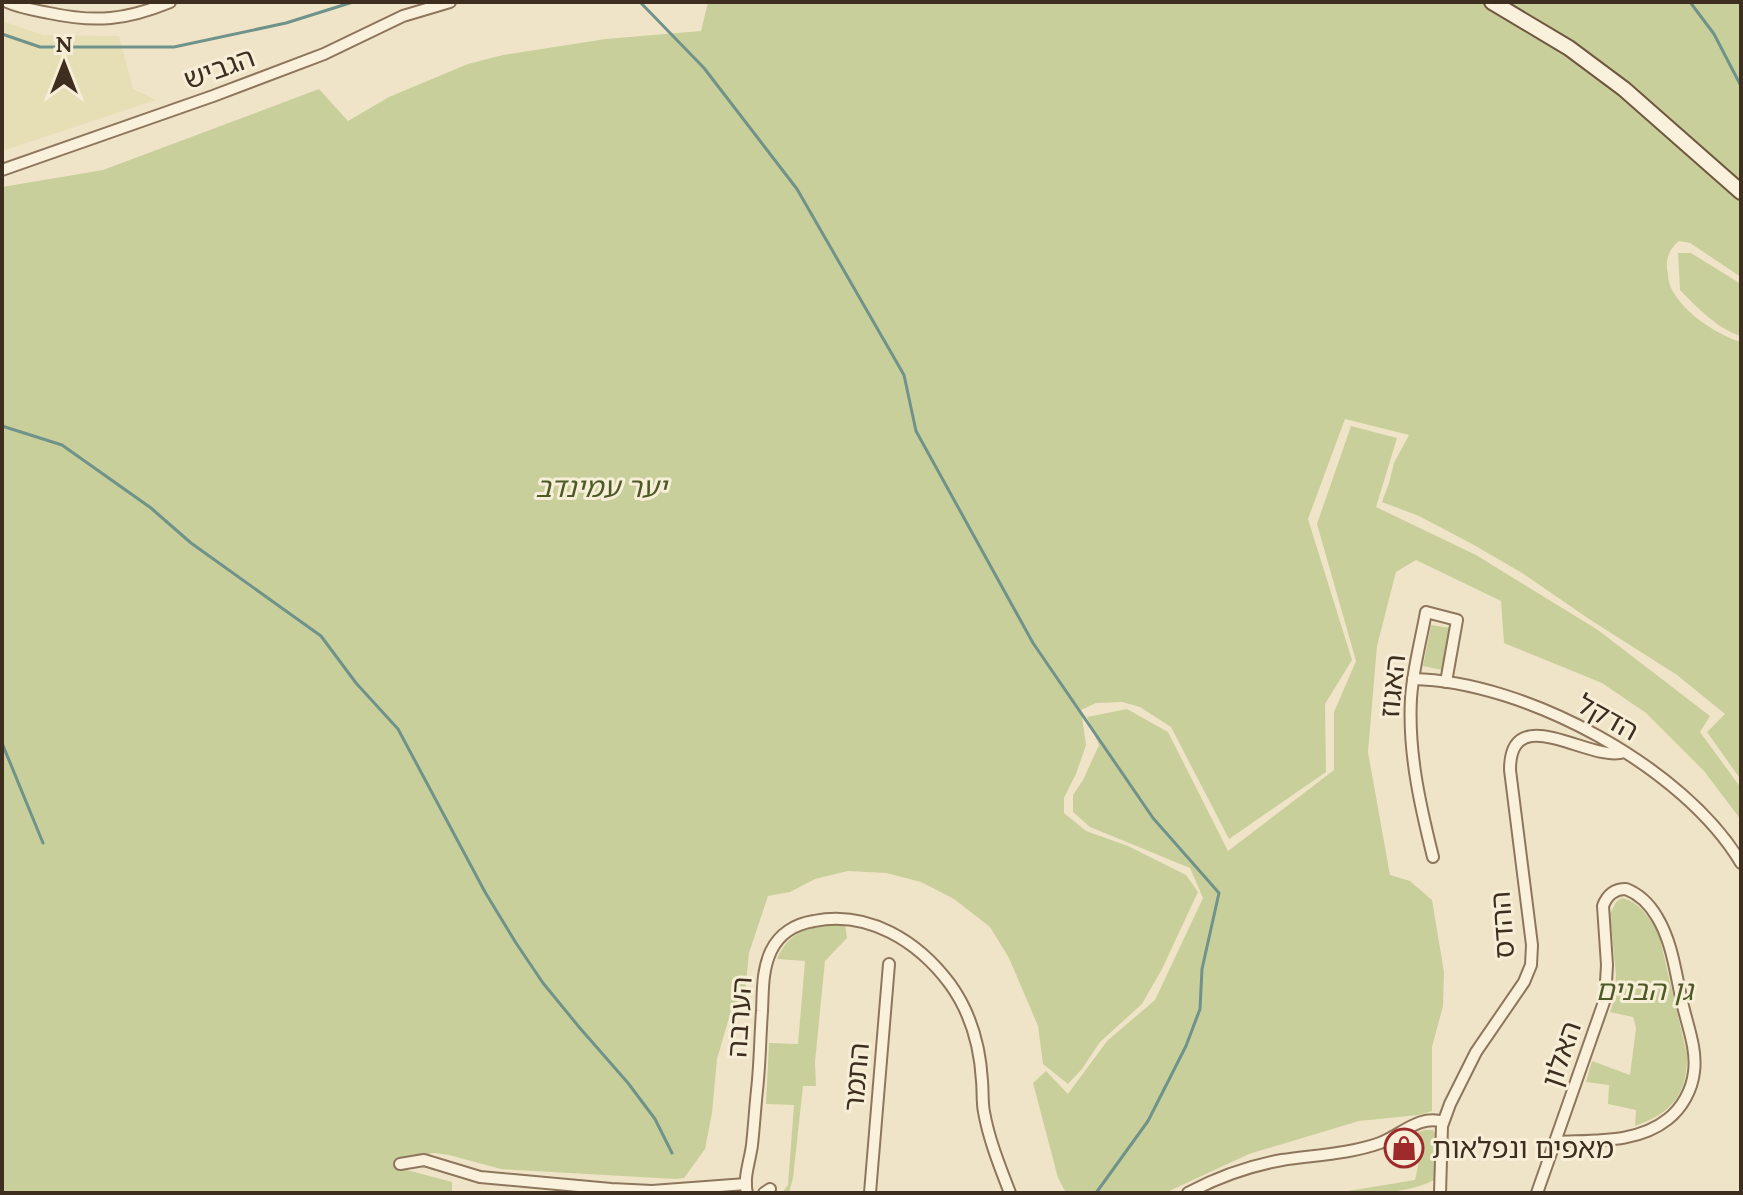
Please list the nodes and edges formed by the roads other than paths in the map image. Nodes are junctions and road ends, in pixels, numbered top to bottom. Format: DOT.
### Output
graph roads {
  1 [pos="7,2"];
  2 [pos="170,2"];
  3 [pos="450,2"];
  4 [pos="1492,2"];
  5 [pos="423,6"];
  6 [pos="2,170"];
  7 [pos="1741,192"];
  8 [pos="1413,679"];
  9 [pos="1446,682"];
  10 [pos="1624,752"];
  11 [pos="1433,857"];
  12 [pos="1741,863"];
  13 [pos="889,964"];
  14 [pos="1443,1122"];
  15 [pos="1556,1142"];
  16 [pos="400,1164"];
  17 [pos="746,1189"];
  18 [pos="870,1193"];
  19 [pos="1010,1193"];
  20 [pos="1188,1193"];
  21 [pos="1440,1193"];
  22 [pos="1537,1193"];
  1 -- 2 [label="street"];
  3 -- 5 [label="street, הגביש"];
  4 -- 7 [label="main road"];
  5 -- 6 [label="street, הגביש"];
  8 -- 9 [label="street, הדקל"];
  8 -- 9 [label="street, האגוז"];
  8 -- 11 [label="street, האגוז"];
  9 -- 10 [label="street, הדקל"];
  10 -- 12 [label="street, הדקל"];
  10 -- 14 [label="street, ההדס"];
  13 -- 18 [label="street, התמר"];
  14 -- 20 [label="street"];
  14 -- 21 [label="street, ההדס"];
  15 -- 15 [label="street, האלון"];
  15 -- 22 [label="street, האלון"];
  16 -- 17 [label="street, הערבה"];
  17 -- 19 [label="street, הערבה"];
}
